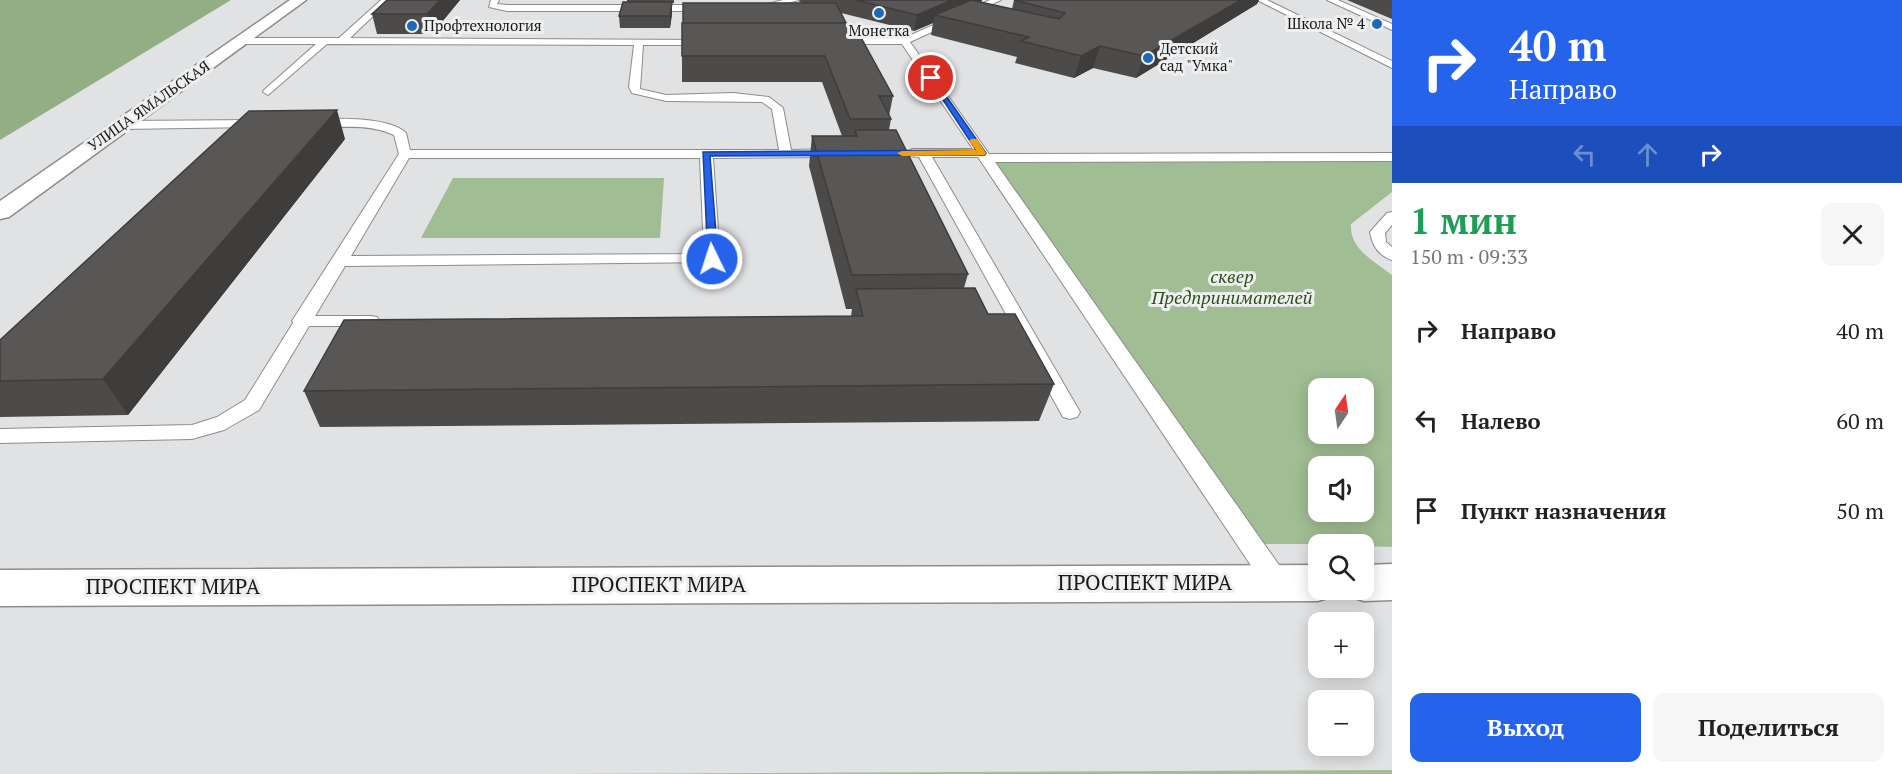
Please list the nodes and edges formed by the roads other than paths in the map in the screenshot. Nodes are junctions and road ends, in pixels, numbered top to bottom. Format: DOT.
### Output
graph roads {
  1 [pos="299,0"];
  2 [pos="386,0"];
  3 [pos="495,0"];
  4 [pos="795,0"];
  5 [pos="997,0"];
  6 [pos="1261,0"];
  7 [pos="1331,0"];
  8 [pos="621,4"];
  9 [pos="720,9"];
  10 [pos="742,9"];
  11 [pos="966,14"];
  12 [pos="978,17"];
  13 [pos="617,19"];
  14 [pos="1392,27"];
  15 [pos="614,31"];
  16 [pos="241,41"];
  17 [pos="325,41"];
  18 [pos="342,41"];
  19 [pos="824,41"];
  20 [pos="905,41"];
  21 [pos="612,42"];
  22 [pos="639,42"];
  23 [pos="720,42"];
  24 [pos="1392,65"];
  25 [pos="268,92"];
  26 [pos="122,124"];
  27 [pos="241,124"];
  28 [pos="276,124"];
  29 [pos="298,124"];
  30 [pos="224,141"];
  31 [pos="843,153"];
  32 [pos="900,153"];
  33 [pos="923,153"];
  34 [pos="405,154"];
  35 [pos="706,154"];
  36 [pos="786,154"];
  37 [pos="984,155"];
  38 [pos="1392,157"];
  39 [pos="0,212"];
  40 [pos="1392,216"];
  41 [pos="1392,255"];
  42 [pos="339,261"];
  43 [pos="991,315"];
  44 [pos="1015,315"];
  45 [pos="302,321"];
  46 [pos="385,321"];
  47 [pos="1070,412"];
  48 [pos="0,436"];
  49 [pos="1392,582"];
  50 [pos="1277,583"];
  51 [pos="1308,583"];
  52 [pos="1374,583"];
  53 [pos="0,588"];
  1 -- 16 [label="street, УЛИЦА ЯМАЛЬСКАЯ"];
  2 -- 18 [label="lane"];
  3 -- 8 [label="lane"];
  4 -- 10 [label="lane"];
  5 -- 11 [label="lane"];
  6 -- 24 [label="lane"];
  7 -- 14 [label="lane"];
  8 -- 9 [label="lane"];
  8 -- 13 [label="lane"];
  11 -- 12 [label="lane"];
  11 -- 20 [label="lane"];
  15 -- 21 [label="lane"];
  16 -- 17 [label="lane"];
  16 -- 26 [label="street, УЛИЦА ЯМАЛЬСКАЯ"];
  17 -- 18 [label="lane"];
  17 -- 25 [label="lane"];
  18 -- 21 [label="lane"];
  19 -- 20 [label="lane"];
  20 -- 37 [label="lane"];
  21 -- 22 [label="lane"];
  22 -- 23 [label="lane"];
  22 -- 36 [label="lane"];
  26 -- 27 [label="lane"];
  26 -- 39 [label="street, УЛИЦА ЯМАЛЬСКАЯ"];
  27 -- 28 [label="lane"];
  27 -- 30 [label="lane"];
  29 -- 34 [label="lane"];
  31 -- 36 [label="lane"];
  32 -- 33 [label="lane"];
  33 -- 37 [label="lane"];
  33 -- 44 [label="lane"];
  34 -- 35 [label="lane"];
  34 -- 42 [label="lane"];
  35 -- 36 [label="lane"];
  35 -- 42 [label="lane"];
  37 -- 38 [label="lane"];
  37 -- 50 [label="lane"];
  40 -- 41 [label="lane"];
  42 -- 45 [label="lane"];
  43 -- 44 [label="lane"];
  44 -- 47 [label="lane"];
  45 -- 46 [label="lane"];
  45 -- 48 [label="lane"];
  49 -- 52 [label="street"];
  50 -- 51 [label="street, ПРОСПЕКТ МИРА"];
  50 -- 53 [label="street, ПРОСПЕКТ МИРА"];
}
